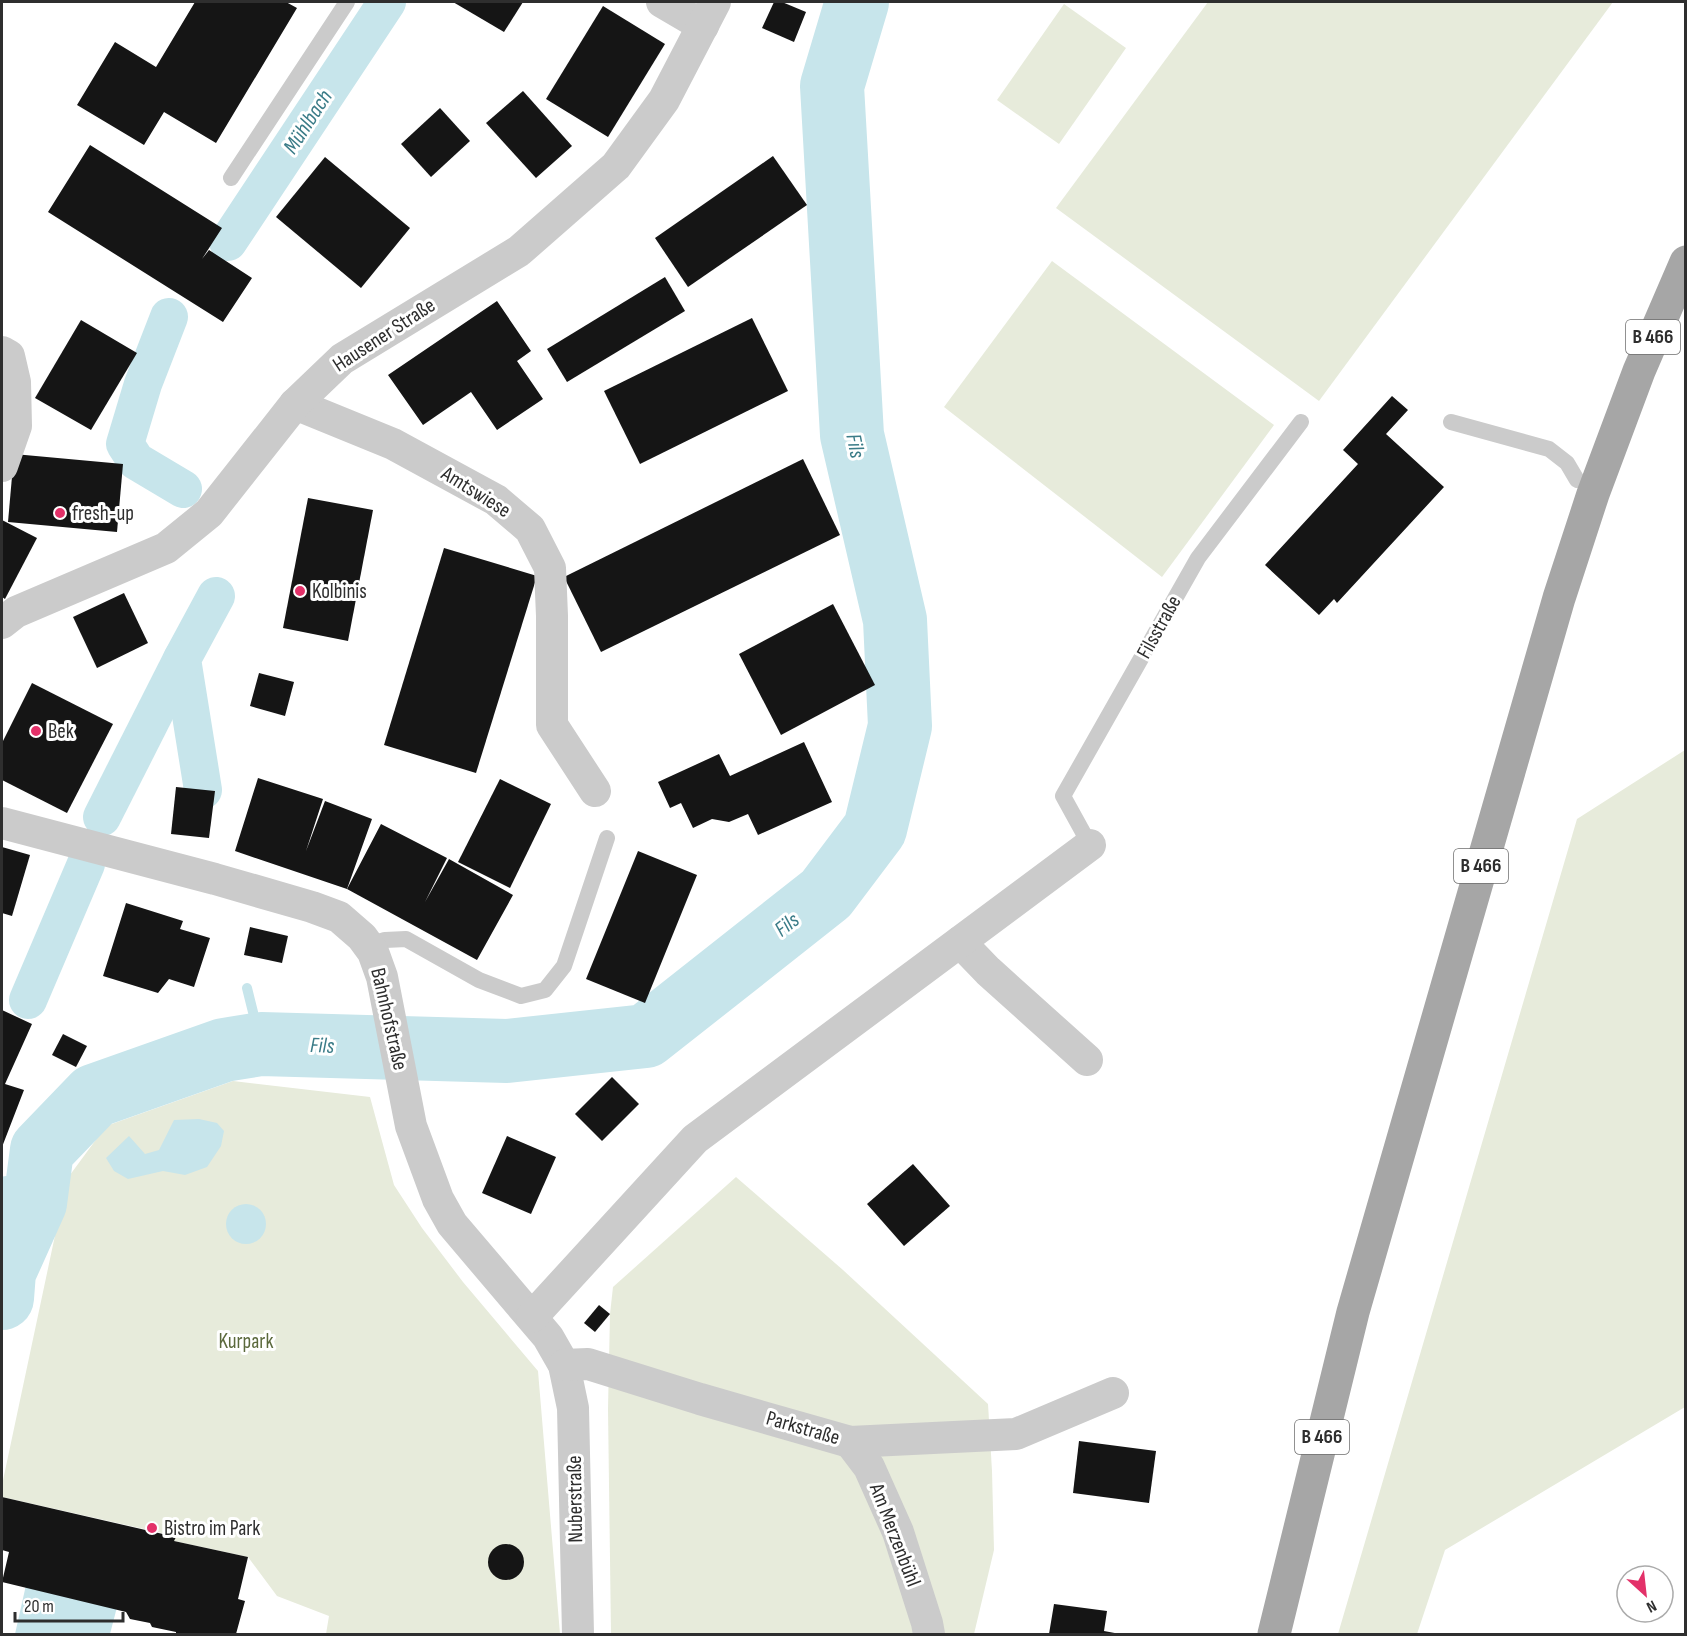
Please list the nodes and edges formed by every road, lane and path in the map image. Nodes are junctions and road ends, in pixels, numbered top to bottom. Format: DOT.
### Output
graph roads {
  1 [pos="347,2"];
  2 [pos="662,2"];
  3 [pos="709,14"];
  4 [pos="231,178"];
  5 [pos="1686,262"];
  6 [pos="2,352"];
  7 [pos="295,404"];
  8 [pos="1301,422"];
  9 [pos="1451,422"];
  10 [pos="2,466"];
  11 [pos="1585,487"];
  12 [pos="2,623"];
  13 [pos="595,791"];
  14 [pos="2,822"];
  15 [pos="607,838"];
  16 [pos="1090,845"];
  17 [pos="960,942"];
  18 [pos="368,945"];
  19 [pos="1087,1060"];
  20 [pos="532,1317"];
  21 [pos="564,1365"];
  22 [pos="1113,1394"];
  23 [pos="850,1442"];
  24 [pos="578,1635"];
  25 [pos="929,1635"];
  26 [pos="1274,1635"];
  1 -- 4 [label="lane"];
  2 -- 3 [label="street, Hausener Straße"];
  3 -- 7 [label="street, Hausener Straße"];
  5 -- 11 [label="main road, B 466"];
  6 -- 10 [label="street"];
  7 -- 12 [label="street, Hausener Straße"];
  7 -- 13 [label="street, Amtswiese"];
  8 -- 16 [label="lane, Filsstraße"];
  9 -- 11 [label="lane"];
  11 -- 26 [label="main road, B 466"];
  14 -- 18 [label="street, Bahnhofstraße"];
  15 -- 18 [label="lane"];
  16 -- 17 [label="street"];
  17 -- 19 [label="street"];
  17 -- 20 [label="street"];
  18 -- 20 [label="street, Bahnhofstraße"];
  20 -- 21 [label="street, Bahnhofstraße"];
  21 -- 23 [label="street, Parkstraße"];
  21 -- 24 [label="street, Nuberstraße"];
  22 -- 23 [label="street, Parkstraße"];
  23 -- 25 [label="street, Am Merzenbühl"];
}
